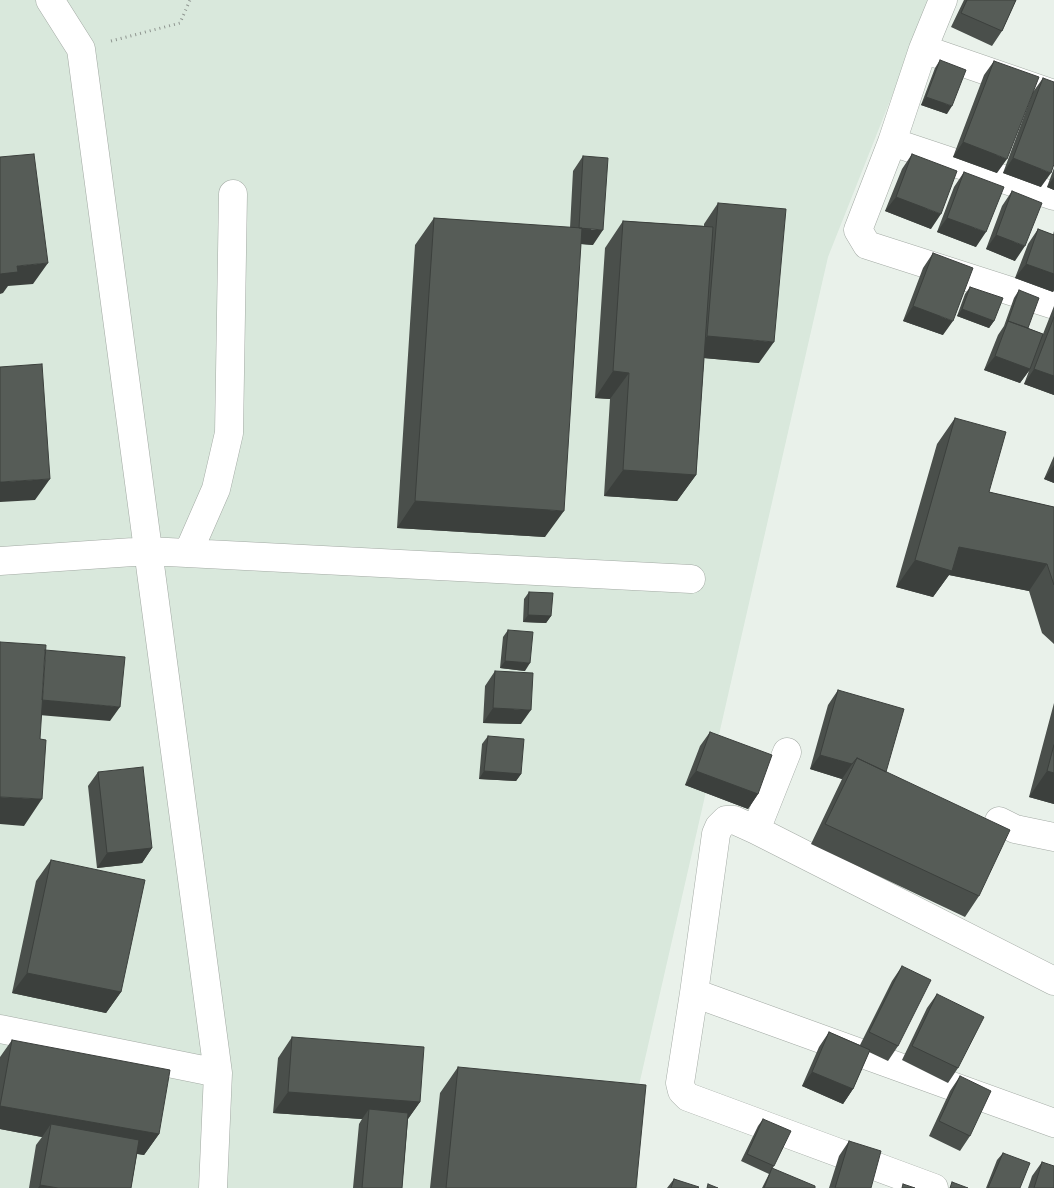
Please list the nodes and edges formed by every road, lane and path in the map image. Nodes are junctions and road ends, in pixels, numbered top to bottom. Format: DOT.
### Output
graph roads {
  1 [pos="50,0"];
  2 [pos="190,0"];
  3 [pos="943,0"];
  4 [pos="81,49"];
  5 [pos="923,49"];
  6 [pos="1054,94"];
  7 [pos="892,142"];
  8 [pos="233,194"];
  9 [pos="1054,196"];
  10 [pos="1054,305"];
  11 [pos="148,551"];
  12 [pos="188,552"];
  13 [pos="0,560"];
  14 [pos="691,579"];
  15 [pos="787,752"];
  16 [pos="999,821"];
  17 [pos="756,830"];
  18 [pos="1054,837"];
  19 [pos="1054,981"];
  20 [pos="694,993"];
  21 [pos="0,1029"];
  22 [pos="218,1073"];
  23 [pos="1054,1123"];
  24 [pos="213,1188"];
  25 [pos="934,1188"];
  1 -- 4 [label="street"];
  2 -- 4 [label="path"];
  3 -- 5 [label="street"];
  4 -- 11 [label="street"];
  5 -- 6 [label="street"];
  5 -- 7 [label="street"];
  7 -- 9 [label="street"];
  7 -- 10 [label="street"];
  8 -- 12 [label="street"];
  11 -- 12 [label="street"];
  11 -- 13 [label="street"];
  11 -- 22 [label="street"];
  12 -- 14 [label="street"];
  15 -- 17 [label="street"];
  16 -- 18 [label="street"];
  17 -- 19 [label="street"];
  17 -- 20 [label="street"];
  20 -- 23 [label="street"];
  20 -- 25 [label="street"];
  21 -- 22 [label="street"];
  22 -- 24 [label="street"];
}
